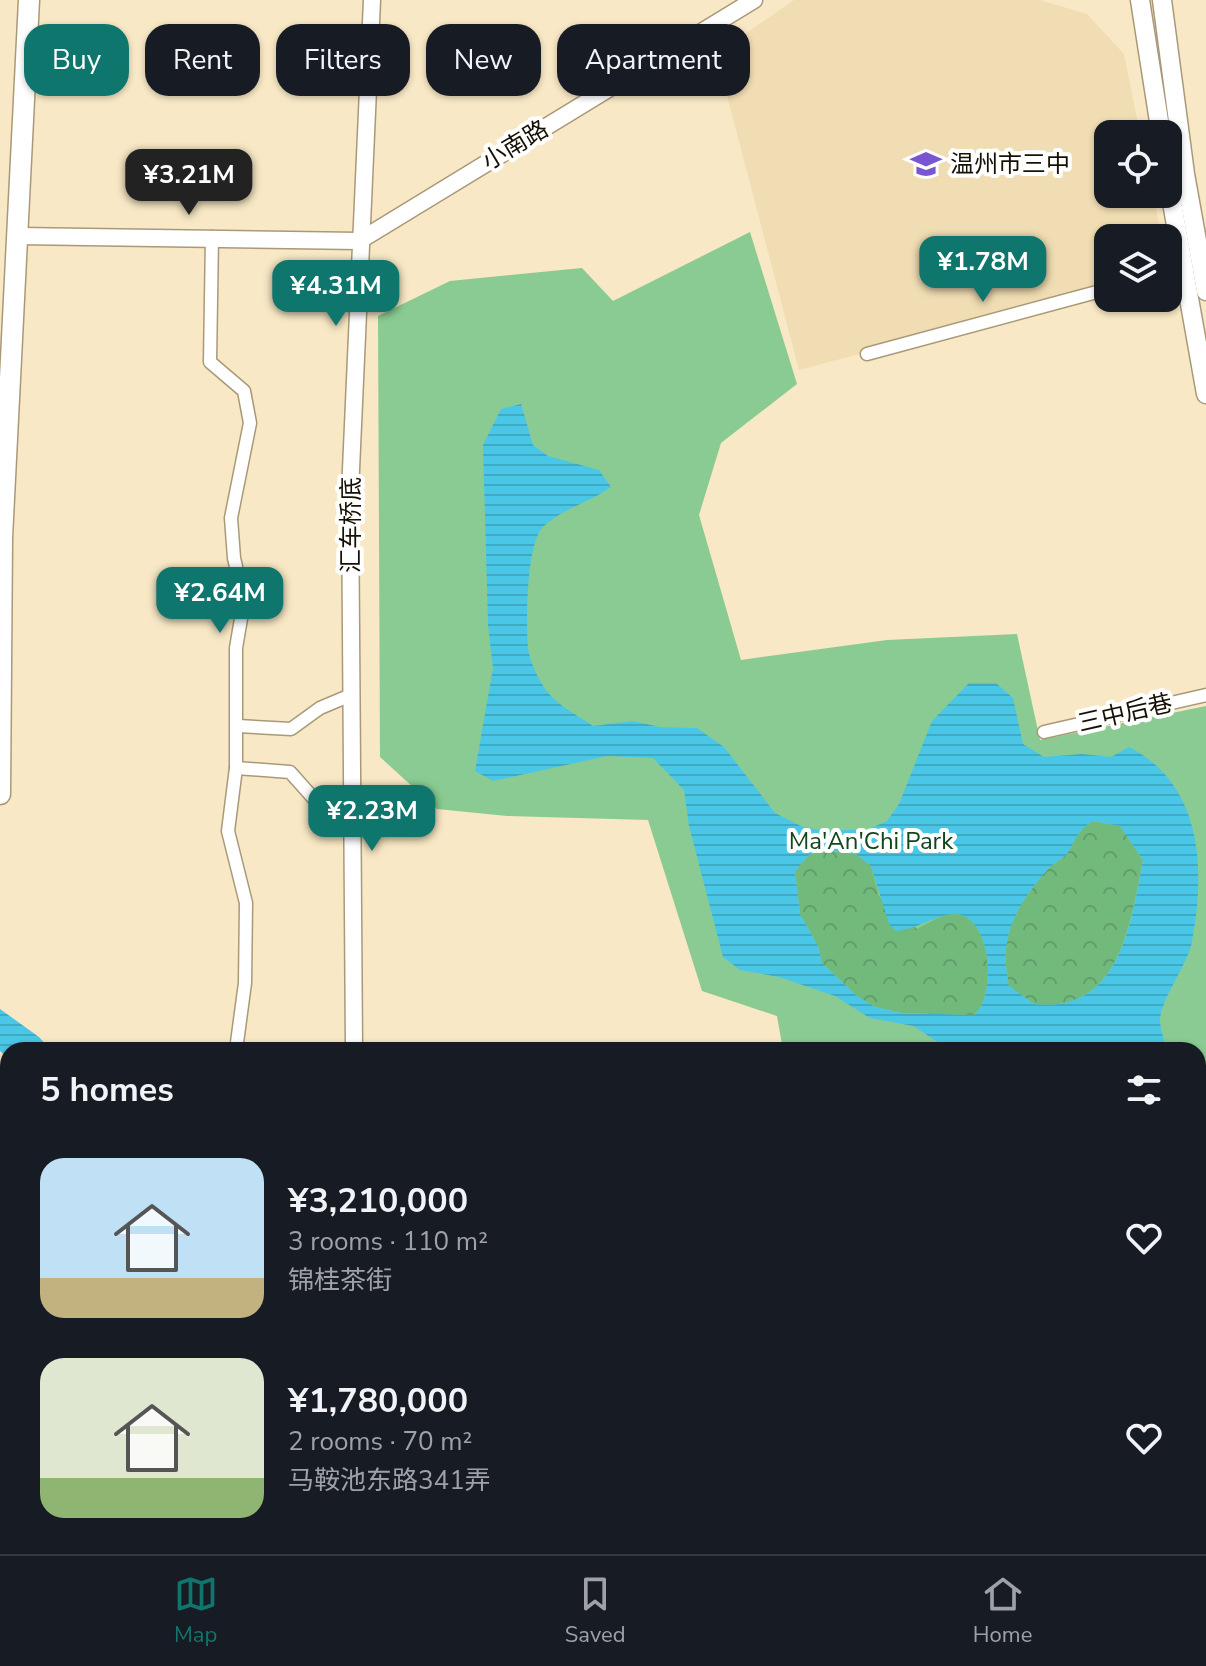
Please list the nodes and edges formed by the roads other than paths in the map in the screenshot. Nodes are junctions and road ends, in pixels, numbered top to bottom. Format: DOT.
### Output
graph roads {
  1 [pos="29,0"];
  2 [pos="372,0"];
  3 [pos="754,0"];
  4 [pos="1140,0"];
  5 [pos="1162,0"];
  6 [pos="1159,120"];
  7 [pos="19,236"];
  8 [pos="212,237"];
  9 [pos="359,241"];
  10 [pos="1203,256"];
  11 [pos="1206,291"];
  12 [pos="1094,293"];
  13 [pos="1182,296"];
  14 [pos="867,354"];
  15 [pos="1206,394"];
  16 [pos="351,695"];
  17 [pos="1206,695"];
  18 [pos="238,726"];
  19 [pos="1044,732"];
  20 [pos="236,768"];
  21 [pos="0,794"];
  22 [pos="352,811"];
  23 [pos="237,1042"];
  24 [pos="354,1042"];
  1 -- 7 [label="main road"];
  2 -- 9 [label="street, 汇车桥底"];
  3 -- 9 [label="street, 小南路"];
  4 -- 6 [label="main road"];
  5 -- 10 [label="main road"];
  7 -- 8 [label="street"];
  7 -- 21 [label="main road"];
  8 -- 9 [label="street"];
  8 -- 18 [label="street"];
  9 -- 16 [label="street, 汇车桥底"];
  10 -- 11 [label="main road"];
  12 -- 14 [label="street"];
  13 -- 15 [label="main road"];
  16 -- 18 [label="street"];
  16 -- 22 [label="street, 汇车桥底"];
  17 -- 19 [label="street, 三中后巷"];
  18 -- 20 [label="street"];
  20 -- 22 [label="street"];
  20 -- 23 [label="street"];
  22 -- 24 [label="street, 汇车桥底"];
}
